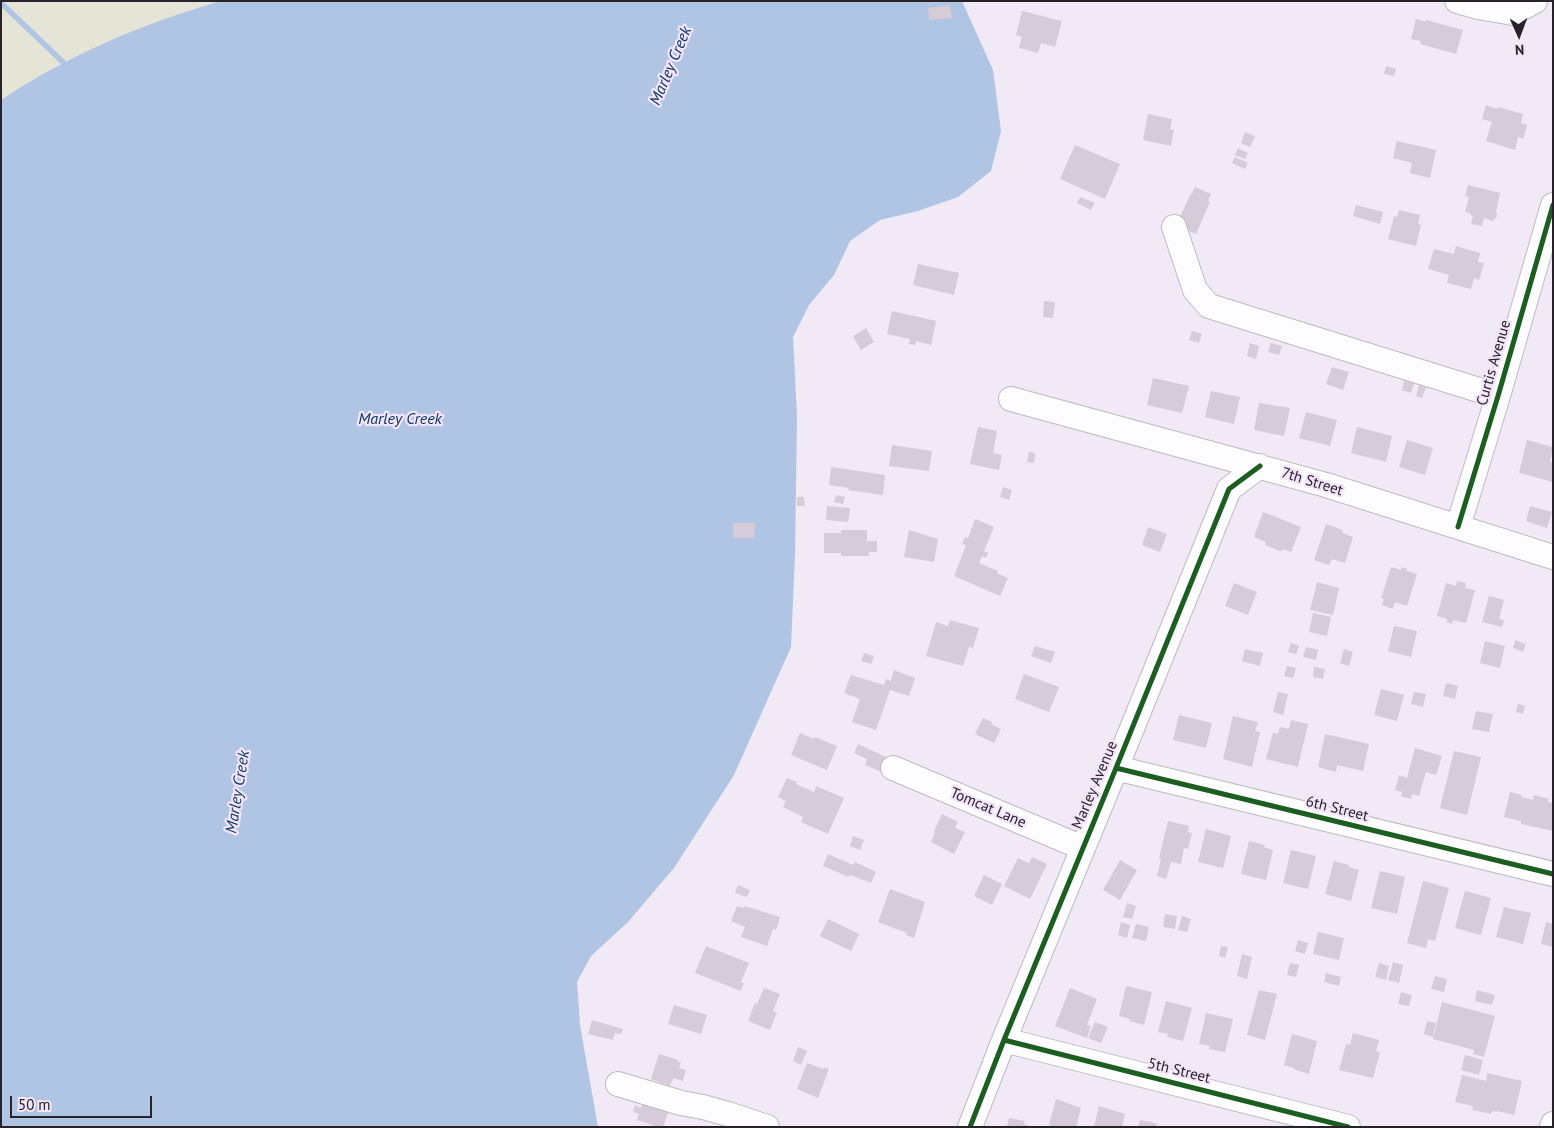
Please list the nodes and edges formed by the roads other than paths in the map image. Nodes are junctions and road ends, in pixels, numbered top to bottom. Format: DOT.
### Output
graph roads {
  1 [pos="1457,1"];
  2 [pos="1536,1"];
  3 [pos="1548,1"];
  4 [pos="1553,7"];
  5 [pos="1553,205"];
  6 [pos="1174,227"];
  7 [pos="1498,396"];
  8 [pos="1012,399"];
  9 [pos="1260,466"];
  10 [pos="1458,527"];
  11 [pos="1553,557"];
  12 [pos="893,768"];
  13 [pos="1116,768"];
  14 [pos="1082,848"];
  15 [pos="1553,874"];
  16 [pos="1004,1040"];
  17 [pos="618,1084"];
  18 [pos="767,1127"];
  19 [pos="970,1127"];
  20 [pos="1348,1127"];
  1 -- 2 [label="street"];
  3 -- 4 [label="street"];
  5 -- 7 [label="street, Curtis Avenue"];
  6 -- 7 [label="street"];
  7 -- 10 [label="street, Curtis Avenue"];
  8 -- 9 [label="street, 7th Street"];
  9 -- 10 [label="street, 7th Street"];
  9 -- 13 [label="street, Marley Avenue"];
  10 -- 11 [label="street, 7th Street"];
  12 -- 14 [label="street, Tomcat Lane"];
  13 -- 14 [label="street, Marley Avenue"];
  13 -- 15 [label="street, 6th Street"];
  14 -- 16 [label="street, Marley Avenue"];
  16 -- 19 [label="street, Marley Avenue"];
  16 -- 20 [label="street, 5th Street"];
  17 -- 18 [label="street"];
}
